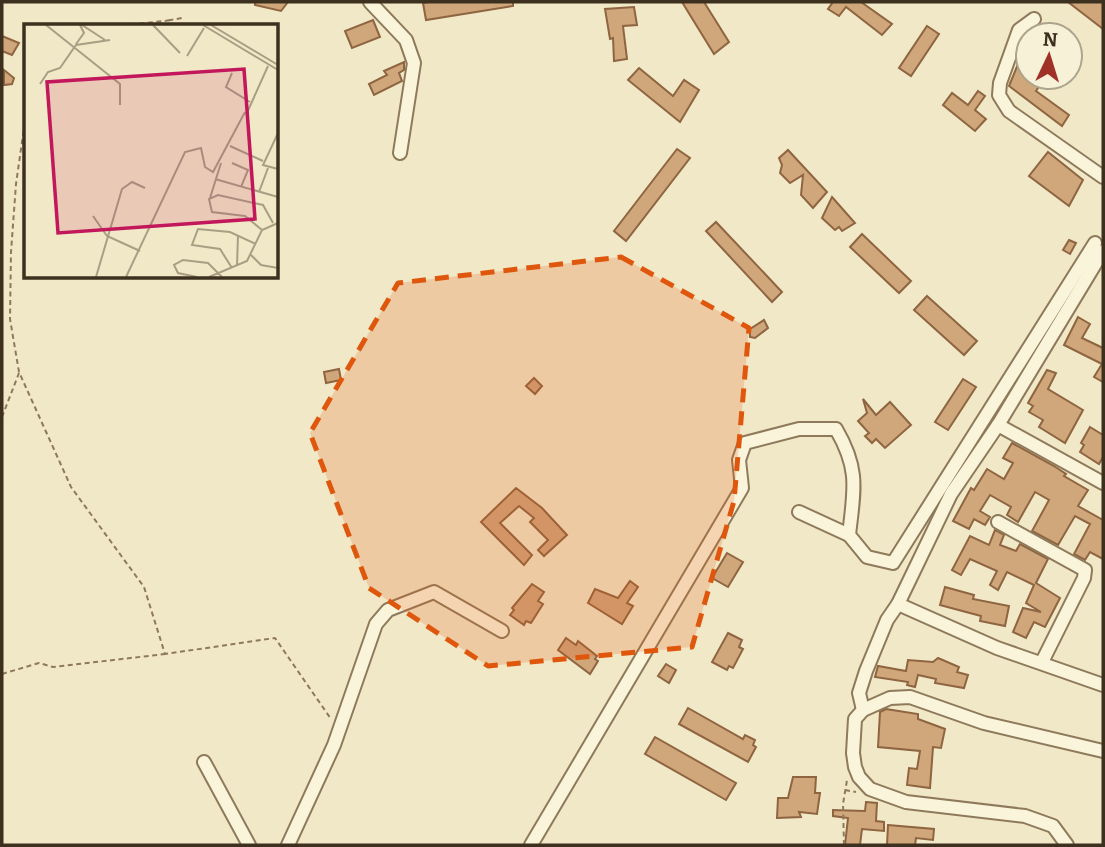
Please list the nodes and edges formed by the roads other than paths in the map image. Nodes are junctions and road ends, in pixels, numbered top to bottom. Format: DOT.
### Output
graph roads {
  1 [pos="370,2"];
  2 [pos="1034,19"];
  3 [pos="400,153"];
  4 [pos="1103,177"];
  5 [pos="1099,247"];
  6 [pos="998,425"];
  7 [pos="1103,483"];
  8 [pos="799,512"];
  9 [pos="999,522"];
  10 [pos="849,535"];
  11 [pos="898,604"];
  12 [pos="502,631"];
  13 [pos="1042,662"];
  14 [pos="1103,685"];
  15 [pos="863,710"];
  16 [pos="1103,751"];
  17 [pos="204,762"];
  18 [pos="249,845"];
  19 [pos="288,845"];
  20 [pos="531,845"];
  21 [pos="1067,845"];
  1 -- 3 [label="street"];
  2 -- 4 [label="street"];
  5 -- 6 [label="street"];
  5 -- 10 [label="street"];
  6 -- 7 [label="street"];
  6 -- 11 [label="street"];
  8 -- 10 [label="street"];
  9 -- 13 [label="street"];
  10 -- 20 [label="street"];
  11 -- 13 [label="street"];
  11 -- 15 [label="street"];
  12 -- 19 [label="street"];
  13 -- 14 [label="street"];
  15 -- 16 [label="street"];
  15 -- 21 [label="street"];
  17 -- 18 [label="street"];
}
